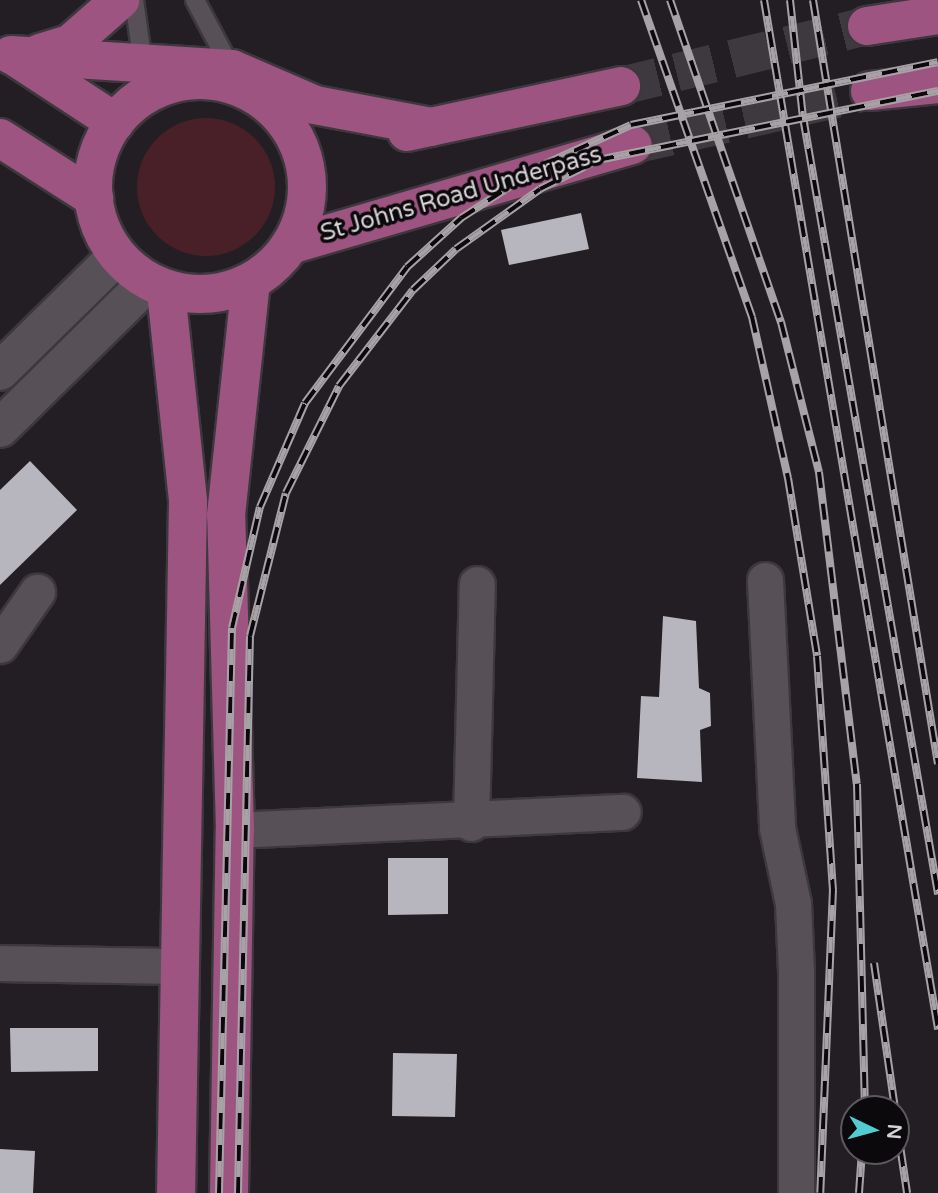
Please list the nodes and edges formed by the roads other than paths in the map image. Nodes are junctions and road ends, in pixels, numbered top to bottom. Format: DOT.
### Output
graph roads {
  1 [pos="120,0"];
  2 [pos="134,0"];
  3 [pos="194,0"];
  4 [pos="938,15"];
  5 [pos="867,26"];
  6 [pos="14,53"];
  7 [pos="145,78"];
  8 [pos="237,79"];
  9 [pos="938,84"];
  10 [pos="621,86"];
  11 [pos="870,91"];
  12 [pos="115,122"];
  13 [pos="432,127"];
  14 [pos="293,133"];
  15 [pos="0,138"];
  16 [pos="633,145"];
  17 [pos="94,198"];
  18 [pos="290,245"];
  19 [pos="116,257"];
  20 [pos="251,282"];
  21 [pos="157,286"];
  22 [pos="0,371"];
  23 [pos="0,428"];
  24 [pos="765,580"];
  25 [pos="477,584"];
  26 [pos="37,592"];
  27 [pos="0,645"];
  28 [pos="623,812"];
  29 [pos="471,823"];
  30 [pos="235,830"];
  31 [pos="0,963"];
  32 [pos="176,966"];
  33 [pos="176,1193"];
  34 [pos="229,1193"];
  35 [pos="796,1193"];
  1 -- 6 [label="main road"];
  2 -- 7 [label="lane"];
  3 -- 8 [label="lane"];
  4 -- 5 [label="main road"];
  6 -- 7 [label="main road"];
  6 -- 12 [label="main road"];
  7 -- 8 [label="main road"];
  7 -- 12 [label="main road"];
  8 -- 13 [label="main road"];
  8 -- 14 [label="main road"];
  9 -- 11 [label="main road"];
  10 -- 13 [label="main road"];
  12 -- 17 [label="main road"];
  13 -- 14 [label="main road"];
  14 -- 18 [label="main road"];
  15 -- 17 [label="main road"];
  16 -- 18 [label="main road, St Johns Road Underpass"];
  17 -- 19 [label="main road"];
  18 -- 20 [label="main road"];
  19 -- 21 [label="main road"];
  19 -- 22 [label="main road"];
  20 -- 21 [label="main road"];
  20 -- 30 [label="main road"];
  21 -- 23 [label="main road"];
  21 -- 32 [label="main road"];
  24 -- 35 [label="street"];
  25 -- 29 [label="street"];
  26 -- 27 [label="street"];
  28 -- 29 [label="street"];
  29 -- 30 [label="street"];
  30 -- 34 [label="main road"];
  31 -- 32 [label="street"];
  32 -- 33 [label="main road"];
}
